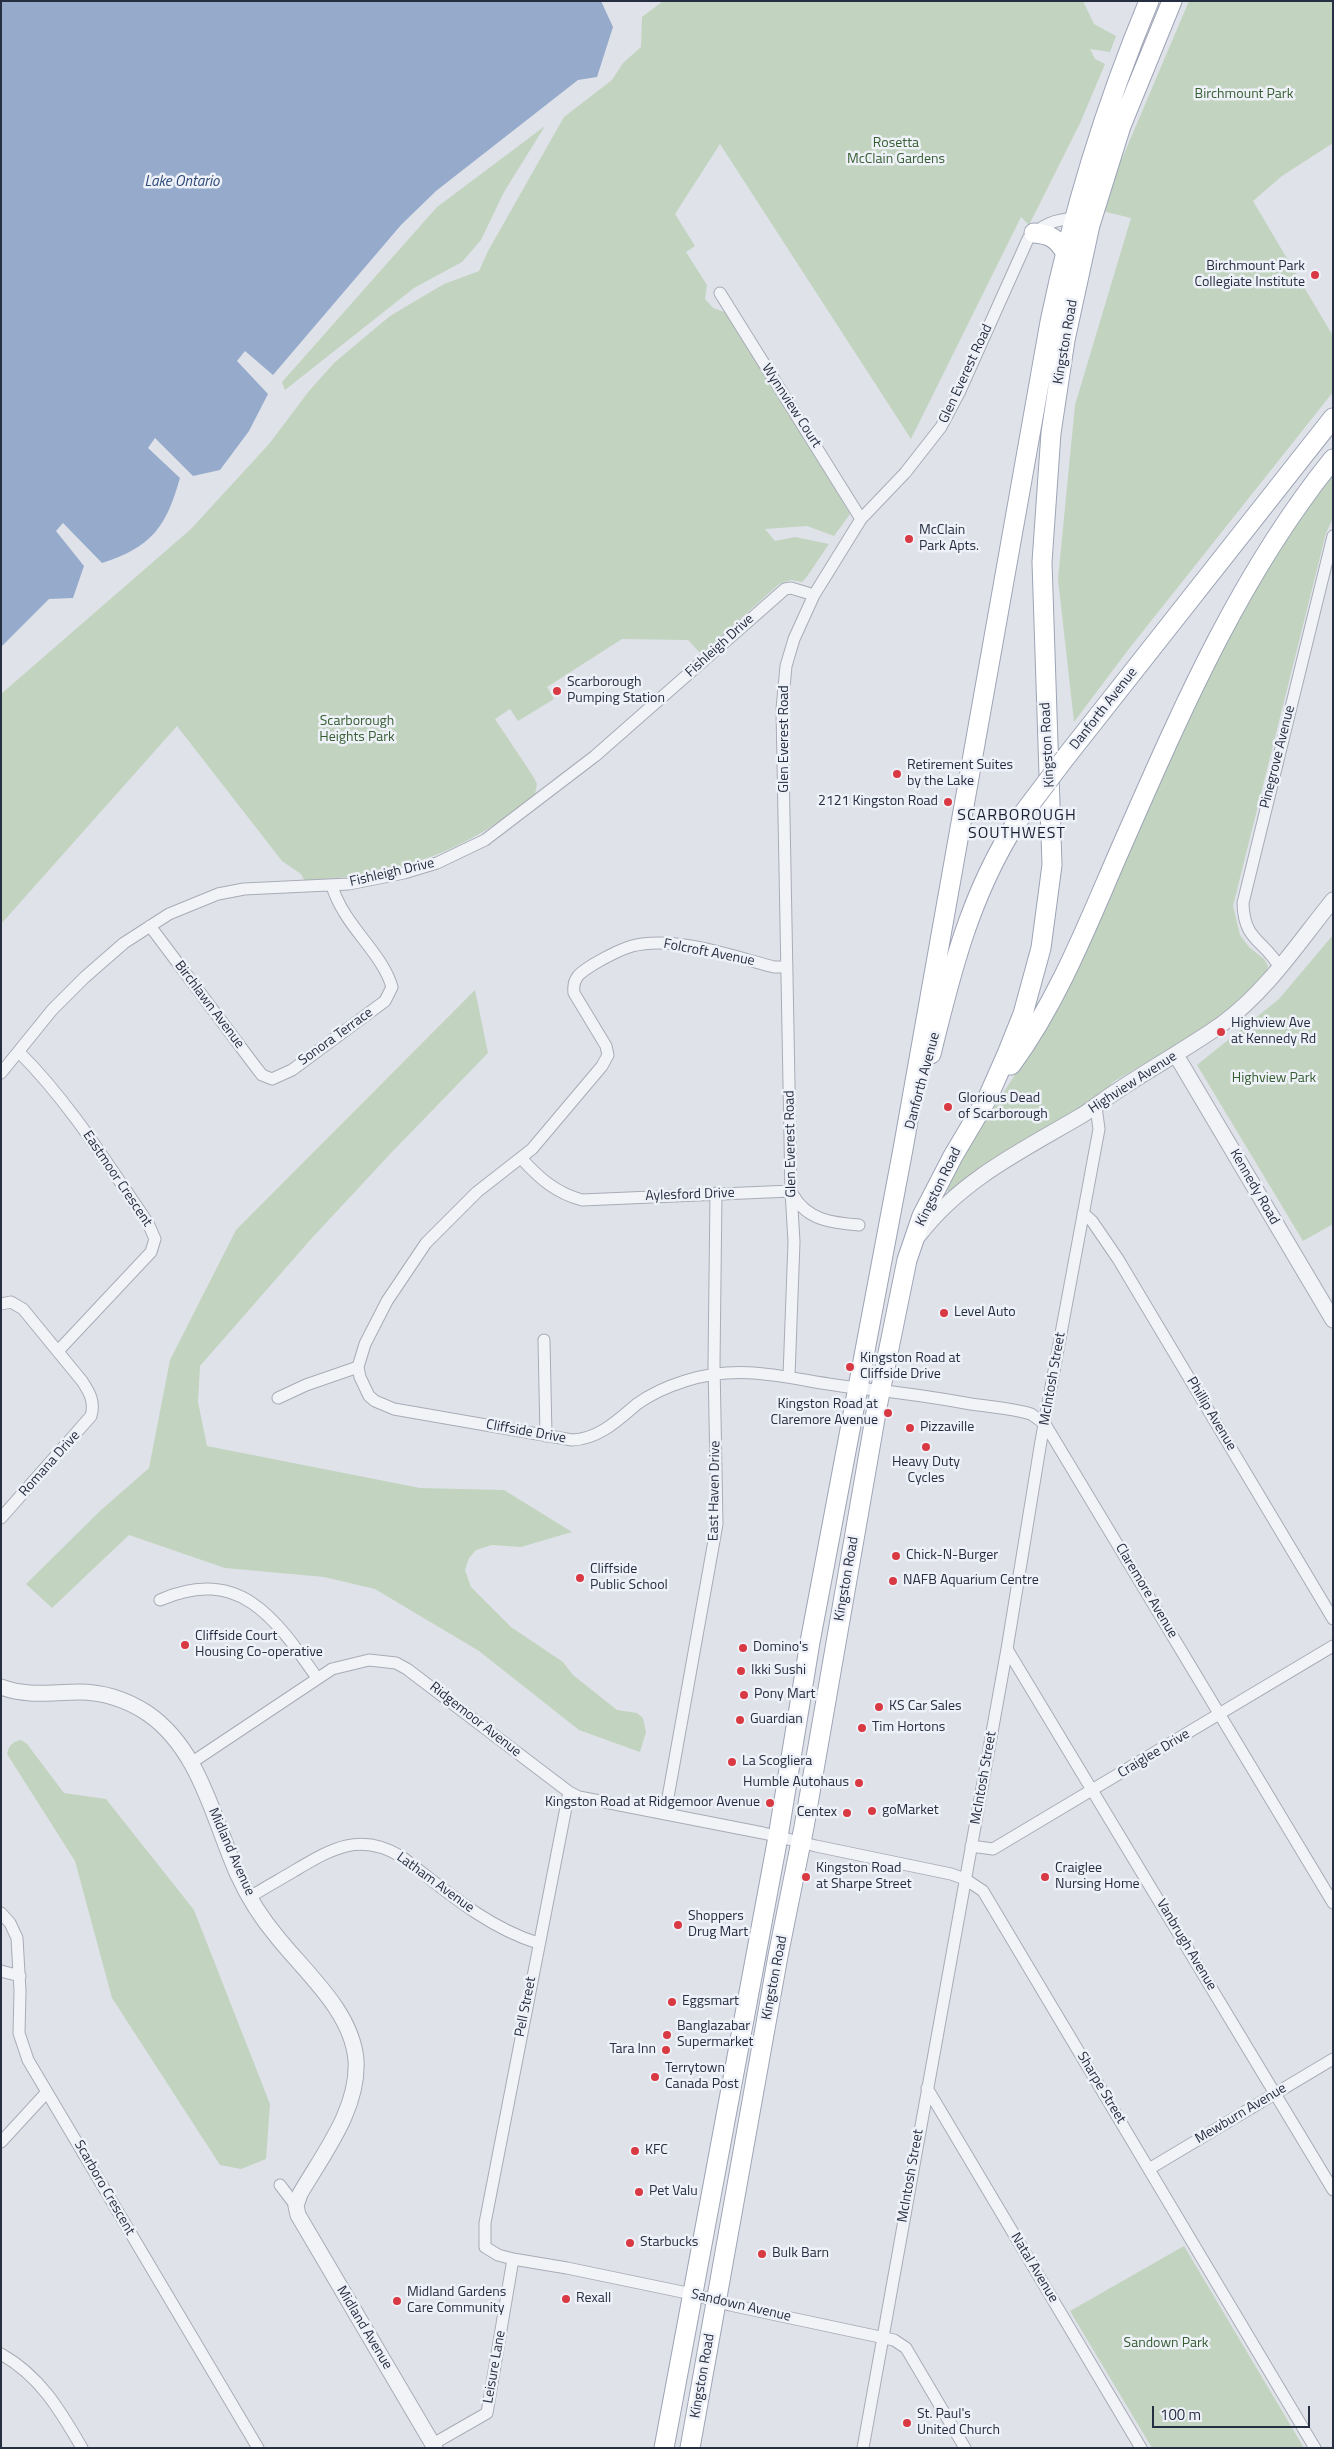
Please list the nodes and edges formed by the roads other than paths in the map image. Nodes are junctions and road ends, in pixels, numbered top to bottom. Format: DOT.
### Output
graph roads {
  1 [pos="1149,1"];
  2 [pos="1172,1"];
  3 [pos="1082,219"];
  4 [pos="1034,233"];
  5 [pos="1065,252"];
  6 [pos="720,293"];
  7 [pos="1333,418"];
  8 [pos="1333,459"];
  9 [pos="861,519"];
  10 [pos="1333,536"];
  11 [pos="814,596"];
  12 [pos="332,886"];
  13 [pos="1333,900"];
  14 [pos="150,926"];
  15 [pos="787,968"];
  16 [pos="1280,968"];
  17 [pos="19,1052"];
  18 [pos="1176,1055"];
  19 [pos="1,1073"];
  20 [pos="272,1079"];
  21 [pos="988,1097"];
  22 [pos="1096,1107"];
  23 [pos="903,1149"];
  24 [pos="522,1159"];
  25 [pos="791,1191"];
  26 [pos="716,1193"];
  27 [pos="1083,1213"];
  28 [pos="859,1225"];
  29 [pos="914,1242"];
  30 [pos="3,1303"];
  31 [pos="1333,1320"];
  32 [pos="544,1340"];
  33 [pos="59,1350"];
  34 [pos="358,1367"];
  35 [pos="714,1375"];
  36 [pos="790,1376"];
  37 [pos="858,1388"];
  38 [pos="880,1390"];
  39 [pos="278,1398"];
  40 [pos="1045,1424"];
  41 [pos="546,1436"];
  42 [pos="1,1518"];
  43 [pos="160,1600"];
  44 [pos="1333,1619"];
  45 [pos="1333,1646"];
  46 [pos="1007,1649"];
  47 [pos="317,1678"];
  48 [pos="1,1687"];
  49 [pos="1220,1714"];
  50 [pos="192,1763"];
  51 [pos="1093,1791"];
  52 [pos="569,1792"];
  53 [pos="665,1814"];
  54 [pos="778,1837"];
  55 [pos="801,1842"];
  56 [pos="971,1846"];
  57 [pos="965,1879"];
  58 [pos="250,1897"];
  59 [pos="1333,1904"];
  60 [pos="1,1913"];
  61 [pos="538,1943"];
  62 [pos="1,1971"];
  63 [pos="20,1976"];
  64 [pos="1333,2059"];
  65 [pos="927,2088"];
  66 [pos="47,2092"];
  67 [pos="1275,2093"];
  68 [pos="1,2142"];
  69 [pos="1149,2169"];
  70 [pos="280,2185"];
  71 [pos="1333,2190"];
  72 [pos="296,2206"];
  73 [pos="485,2223"];
  74 [pos="513,2259"];
  75 [pos="692,2294"];
  76 [pos="717,2302"];
  77 [pos="882,2336"];
  78 [pos="1,2354"];
  79 [pos="434,2446"];
  80 [pos="82,2448"];
  81 [pos="258,2448"];
  82 [pos="664,2448"];
  83 [pos="690,2448"];
  84 [pos="862,2448"];
  85 [pos="966,2448"];
  86 [pos="1141,2448"];
  87 [pos="1315,2448"];
  1 -- 3 [label="main road, Kingston Road"];
  2 -- 3 [label="main road, Kingston Road"];
  3 -- 4 [label="street"];
  3 -- 5 [label="main road, Kingston Road"];
  3 -- 21 [label="main road, Kingston Road"];
  4 -- 5 [label="main road"];
  4 -- 9 [label="street, Glen Everest Road"];
  5 -- 23 [label="main road, Kingston Road"];
  6 -- 9 [label="street, Wynnview Court"];
  7 -- 23 [label="main road, Danforth Avenue, bridge"];
  8 -- 21 [label="main road"];
  9 -- 11 [label="street, Glen Everest Road"];
  10 -- 16 [label="street, Pinegrove Avenue"];
  11 -- 12 [label="street, Fishleigh Drive"];
  11 -- 15 [label="street, Glen Everest Road"];
  12 -- 14 [label="street, Fishleigh Drive"];
  12 -- 20 [label="street, Sonora Terrace"];
  13 -- 16 [label="street, Highview Avenue"];
  14 -- 17 [label="street, Fishleigh Drive"];
  14 -- 20 [label="street, Birchlawn Avenue"];
  15 -- 24 [label="street, Folcroft Avenue"];
  15 -- 25 [label="street, Glen Everest Road"];
  16 -- 18 [label="street, Highview Avenue"];
  17 -- 19 [label="street, Fishleigh Drive"];
  17 -- 33 [label="street, Eastmoor Crescent"];
  18 -- 22 [label="street, Highview Avenue"];
  18 -- 31 [label="street, Kennedy Road"];
  21 -- 29 [label="main road, Kingston Road"];
  22 -- 27 [label="street, McIntosh Street"];
  22 -- 29 [label="street, Highview Avenue"];
  23 -- 37 [label="main road, Kingston Road"];
  24 -- 26 [label="street, Aylesford Drive"];
  24 -- 34 [label="street"];
  25 -- 26 [label="street, Aylesford Drive"];
  25 -- 28 [label="street"];
  25 -- 36 [label="street, Glen Everest Road"];
  26 -- 35 [label="street, East Haven Drive"];
  27 -- 40 [label="street, McIntosh Street"];
  27 -- 44 [label="street, Phillip Avenue"];
  29 -- 38 [label="main road, Kingston Road"];
  30 -- 33 [label="street"];
  32 -- 41 [label="street"];
  33 -- 42 [label="street, Romana Drive"];
  34 -- 39 [label="street"];
  34 -- 41 [label="street, Cliffside Drive"];
  35 -- 36 [label="street, Cliffside Drive"];
  35 -- 41 [label="street, Cliffside Drive"];
  35 -- 53 [label="street, East Haven Drive"];
  36 -- 37 [label="street, Cliffside Drive"];
  37 -- 38 [label="street, Cliffside Drive"];
  37 -- 54 [label="main road, Kingston Road"];
  38 -- 40 [label="street, Claremore Avenue"];
  38 -- 55 [label="main road, Kingston Road"];
  40 -- 46 [label="street, McIntosh Street"];
  40 -- 49 [label="street, Claremore Avenue"];
  43 -- 47 [label="street"];
  45 -- 49 [label="street, Craiglee Drive"];
  46 -- 51 [label="street, Vanbrugh Avenue"];
  46 -- 56 [label="street, McIntosh Street"];
  47 -- 50 [label="street, Ridgemoor Avenue"];
  47 -- 52 [label="street, Ridgemoor Avenue"];
  48 -- 50 [label="street, Midland Avenue"];
  49 -- 51 [label="street, Craiglee Drive"];
  49 -- 59 [label="street, Claremore Avenue"];
  50 -- 58 [label="street, Midland Avenue"];
  51 -- 56 [label="street, Craiglee Drive"];
  51 -- 67 [label="street, Vanbrugh Avenue"];
  52 -- 53 [label="street, Ridgemoor Avenue"];
  52 -- 61 [label="street, Pell Street"];
  53 -- 54 [label="street, Ridgemoor Avenue"];
  54 -- 55 [label="street, Ridgemoor Avenue"];
  54 -- 75 [label="main road, Kingston Road"];
  55 -- 57 [label="street, Sharpe Street"];
  55 -- 76 [label="main road, Kingston Road"];
  56 -- 57 [label="street, McIntosh Street"];
  57 -- 65 [label="street, McIntosh Street"];
  57 -- 69 [label="street, Sharpe Street"];
  58 -- 61 [label="street, Latham Avenue"];
  58 -- 72 [label="street, Midland Avenue"];
  60 -- 63 [label="street, Scarboro Crescent"];
  61 -- 73 [label="street, Pell Street"];
  62 -- 63 [label="street"];
  63 -- 66 [label="street, Scarboro Crescent"];
  64 -- 67 [label="street, Mewburn Avenue"];
  65 -- 77 [label="street, McIntosh Street"];
  65 -- 86 [label="street, Natal Avenue"];
  66 -- 68 [label="street"];
  66 -- 81 [label="street, Scarboro Crescent"];
  67 -- 69 [label="street, Mewburn Avenue"];
  67 -- 71 [label="street, Vanbrugh Avenue"];
  69 -- 87 [label="street, Sharpe Street"];
  70 -- 72 [label="street, Midland Avenue"];
  72 -- 79 [label="street, Midland Avenue"];
  73 -- 74 [label="street, Sandown Avenue"];
  74 -- 75 [label="street, Sandown Avenue"];
  74 -- 79 [label="street, Leisure Lane"];
  75 -- 76 [label="street, Sandown Avenue"];
  75 -- 82 [label="main road, Kingston Road"];
  76 -- 77 [label="street, Sandown Avenue"];
  76 -- 83 [label="main road, Kingston Road"];
  77 -- 84 [label="street, McIntosh Street"];
  77 -- 85 [label="street, Sandown Avenue"];
  78 -- 80 [label="street"];
}
